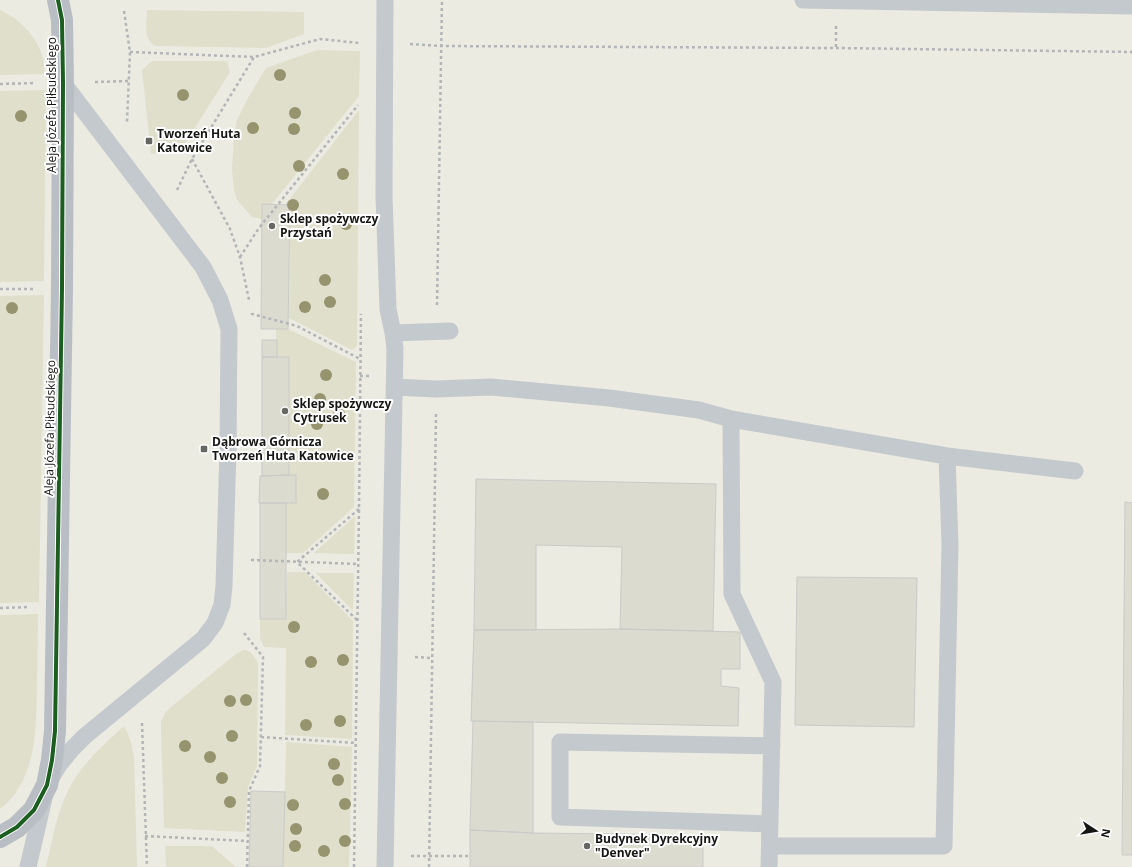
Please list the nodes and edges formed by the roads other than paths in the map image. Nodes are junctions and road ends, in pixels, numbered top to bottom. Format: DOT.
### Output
graph roads {
  1 [pos="58,0"];
  2 [pos="385,0"];
  3 [pos="803,0"];
  4 [pos="1132,6"];
  5 [pos="63,83"];
  6 [pos="443,331"];
  7 [pos="393,333"];
  8 [pos="394,387"];
  9 [pos="732,419"];
  10 [pos="947,456"];
  11 [pos="1075,471"];
  12 [pos="772,746"];
  13 [pos="47,785"];
  14 [pos="770,824"];
  15 [pos="0,837"];
  16 [pos="770,846"];
  17 [pos="28,867"];
  18 [pos="385,867"];
  19 [pos="769,867"];
  1 -- 5 [label="street, Aleja Józefa Piłsudskiego"];
  2 -- 7 [label="lane"];
  3 -- 4 [label="lane"];
  5 -- 13 [label="street, Aleja Józefa Piłsudskiego"];
  5 -- 13 [label="lane"];
  6 -- 7 [label="lane"];
  7 -- 8 [label="lane"];
  8 -- 9 [label="lane"];
  8 -- 18 [label="lane"];
  9 -- 10 [label="lane"];
  9 -- 12 [label="lane"];
  10 -- 11 [label="lane"];
  10 -- 16 [label="lane"];
  12 -- 14 [label="lane"];
  12 -- 14 [label="lane"];
  13 -- 15 [label="street, Aleja Józefa Piłsudskiego"];
  13 -- 17 [label="lane"];
  14 -- 16 [label="lane"];
  16 -- 19 [label="lane"];
}
